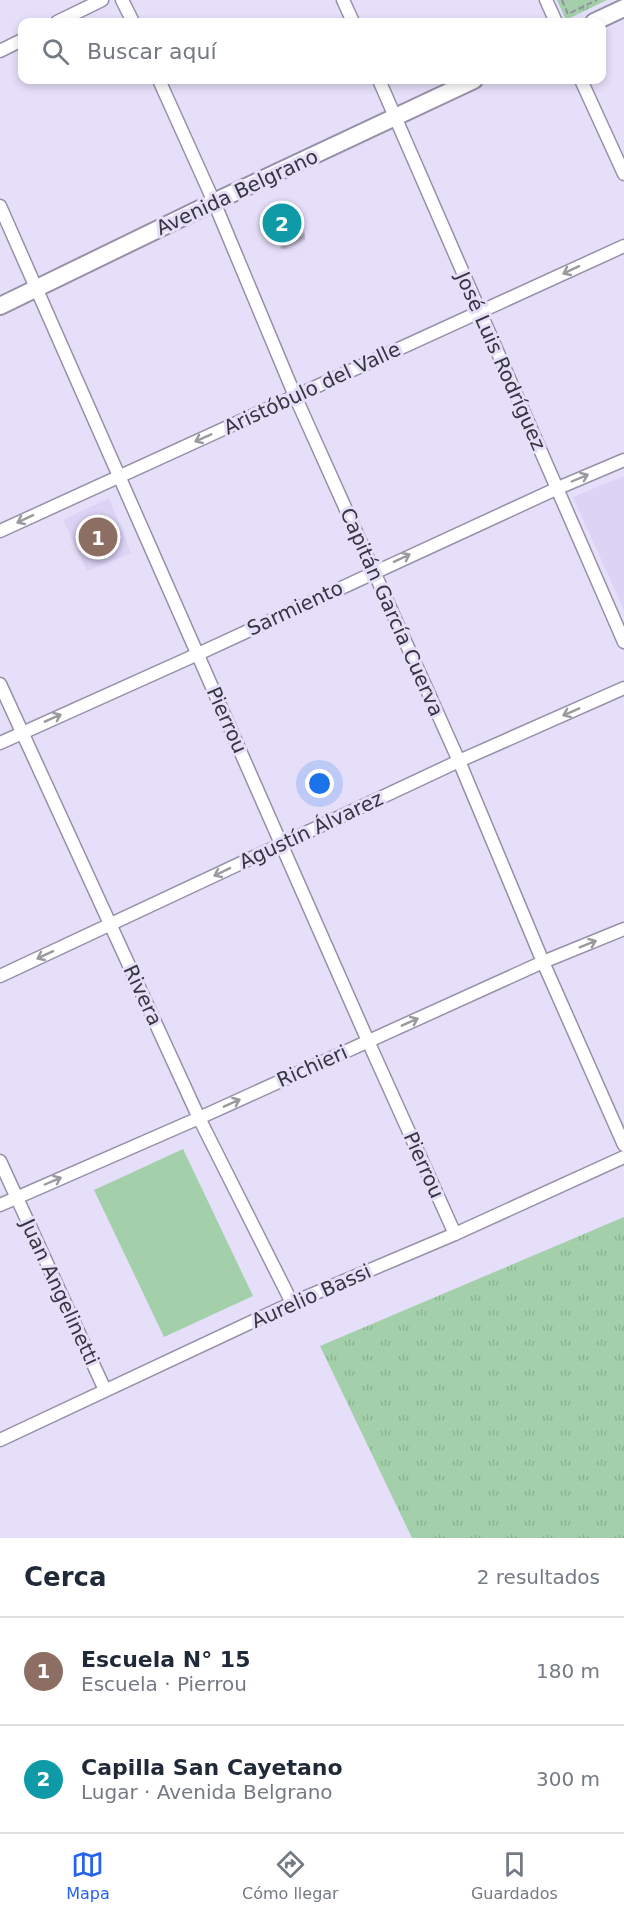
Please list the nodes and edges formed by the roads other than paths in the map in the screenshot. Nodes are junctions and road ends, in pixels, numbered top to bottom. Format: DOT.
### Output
graph roads {
  1 [pos="102,0"];
  2 [pos="122,0"];
  3 [pos="344,0"];
  4 [pos="546,0"];
  5 [pos="624,8"];
  6 [pos="65,18"];
  7 [pos="131,18"];
  8 [pos="351,18"];
  9 [pos="554,18"];
  10 [pos="603,18"];
  11 [pos="18,42"];
  12 [pos="0,51"];
  13 [pos="161,84"];
  14 [pos="381,84"];
  15 [pos="465,84"];
  16 [pos="583,84"];
  17 [pos="395,117"];
  18 [pos="624,174"];
  19 [pos="214,202"];
  20 [pos="0,206"];
  21 [pos="624,246"];
  22 [pos="37,289"];
  23 [pos="0,306"];
  24 [pos="479,312"];
  25 [pos="295,396"];
  26 [pos="624,460"];
  27 [pos="119,476"];
  28 [pos="558,488"];
  29 [pos="0,531"];
  30 [pos="374,572"];
  31 [pos="624,642"];
  32 [pos="198,654"];
  33 [pos="0,684"];
  34 [pos="624,688"];
  35 [pos="22,733"];
  36 [pos="0,742"];
  37 [pos="459,761"];
  38 [pos="282,843"];
  39 [pos="111,925"];
  40 [pos="624,929"];
  41 [pos="543,962"];
  42 [pos="0,976"];
  43 [pos="368,1041"];
  44 [pos="199,1118"];
  45 [pos="624,1145"];
  46 [pos="624,1157"];
  47 [pos="0,1161"];
  48 [pos="16,1197"];
  49 [pos="0,1205"];
  50 [pos="455,1234"];
  51 [pos="292,1304"];
  52 [pos="105,1390"];
  53 [pos="0,1440"];
  1 -- 6 [label="street"];
  2 -- 7 [label="street"];
  3 -- 8 [label="street"];
  4 -- 9 [label="street"];
  5 -- 10 [label="main road"];
  11 -- 12 [label="street"];
  13 -- 19 [label="street, Capitán García Cuerva"];
  14 -- 17 [label="street, José Luis Rodríguez"];
  15 -- 17 [label="main road, Avenida Belgrano"];
  16 -- 18 [label="street"];
  17 -- 19 [label="main road, Avenida Belgrano"];
  17 -- 24 [label="street, José Luis Rodríguez"];
  19 -- 22 [label="main road, Avenida Belgrano"];
  19 -- 25 [label="street, Capitán García Cuerva"];
  20 -- 22 [label="street, Pierrou"];
  21 -- 24 [label="street, Aristóbulo del Valle, one-way"];
  22 -- 23 [label="main road, Avenida Belgrano"];
  22 -- 27 [label="street, Pierrou"];
  24 -- 25 [label="street, Aristóbulo del Valle"];
  24 -- 28 [label="street, José Luis Rodríguez"];
  25 -- 27 [label="street, Aristóbulo del Valle, one-way"];
  25 -- 30 [label="street, Capitán García Cuerva"];
  28 -- 26 [label="street, Sarmiento, one-way"];
  27 -- 29 [label="street, Aristóbulo del Valle, one-way"];
  27 -- 32 [label="street, Pierrou"];
  30 -- 28 [label="street, Sarmiento, one-way"];
  28 -- 31 [label="street, José Luis Rodríguez"];
  30 -- 32 [label="street, Sarmiento"];
  30 -- 37 [label="street, Capitán García Cuerva"];
  35 -- 32 [label="street, Sarmiento, one-way"];
  32 -- 38 [label="street, Pierrou"];
  33 -- 35 [label="street, Rivera"];
  34 -- 37 [label="street, Agustín Álvarez, one-way"];
  35 -- 36 [label="street, Sarmiento"];
  35 -- 39 [label="street, Rivera"];
  37 -- 38 [label="street, Agustín Álvarez"];
  37 -- 41 [label="street, Capitán García Cuerva"];
  38 -- 39 [label="street, Agustín Álvarez, one-way"];
  38 -- 43 [label="street, Pierrou"];
  39 -- 42 [label="street, Agustín Álvarez, one-way"];
  39 -- 44 [label="street, Rivera"];
  41 -- 40 [label="street, Richieri, one-way"];
  43 -- 41 [label="street, Richieri, one-way"];
  41 -- 45 [label="street, Capitán García Cuerva"];
  44 -- 43 [label="street, Richieri, one-way"];
  43 -- 50 [label="street, Pierrou"];
  48 -- 44 [label="street, Richieri, one-way"];
  44 -- 51 [label="street, Rivera"];
  46 -- 50 [label="street, Aurelio Bassi"];
  47 -- 48 [label="street, Juan Angelinetti"];
  48 -- 49 [label="street, Richieri"];
  48 -- 52 [label="street, Juan Angelinetti"];
  50 -- 51 [label="street, Aurelio Bassi"];
  51 -- 52 [label="street, Aurelio Bassi"];
  52 -- 53 [label="street, Aurelio Bassi"];
}
